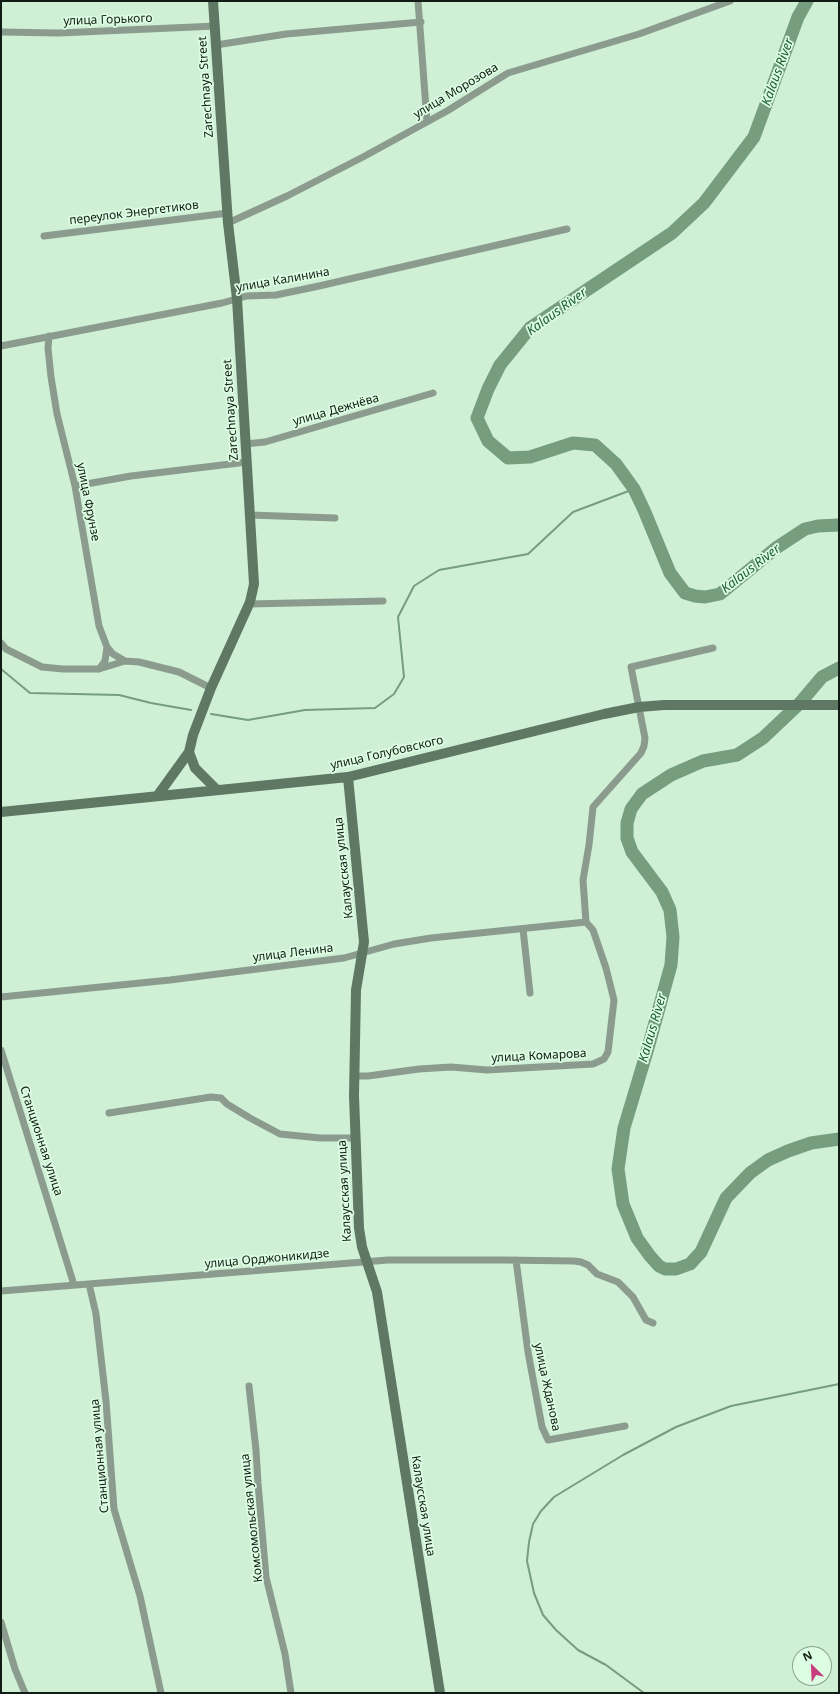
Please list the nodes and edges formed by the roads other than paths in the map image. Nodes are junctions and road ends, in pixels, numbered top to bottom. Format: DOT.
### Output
graph roads {
  1 [pos="213,1"];
  2 [pos="418,1"];
  3 [pos="730,1"];
  4 [pos="421,22"];
  5 [pos="216,26"];
  6 [pos="1,32"];
  7 [pos="216,45"];
  8 [pos="427,122"];
  9 [pos="228,218"];
  10 [pos="567,229"];
  11 [pos="44,236"];
  12 [pos="237,299"];
  13 [pos="49,336"];
  14 [pos="1,346"];
  15 [pos="433,393"];
  16 [pos="245,444"];
  17 [pos="247,462"];
  18 [pos="75,486"];
  19 [pos="250,515"];
  20 [pos="335,518"];
  21 [pos="383,601"];
  22 [pos="249,604"];
  23 [pos="1,643"];
  24 [pos="107,647"];
  25 [pos="713,648"];
  26 [pos="125,661"];
  27 [pos="99,668"];
  28 [pos="211,688"];
  29 [pos="835,706"];
  30 [pos="639,707"];
  31 [pos="189,752"];
  32 [pos="348,777"];
  33 [pos="217,790"];
  34 [pos="158,795"];
  35 [pos="1,812"];
  36 [pos="586,922"];
  37 [pos="523,929"];
  38 [pos="362,954"];
  39 [pos="530,993"];
  40 [pos="1,997"];
  41 [pos="1,1050"];
  42 [pos="354,1076"];
  43 [pos="109,1114"];
  44 [pos="355,1138"];
  45 [pos="516,1260"];
  46 [pos="367,1262"];
  47 [pos="89,1284"];
  48 [pos="74,1285"];
  49 [pos="1,1291"];
  50 [pos="653,1323"];
  51 [pos="250,1386"];
  52 [pos="625,1426"];
  53 [pos="1,1622"];
  54 [pos="25,1693"];
  55 [pos="161,1693"];
  56 [pos="291,1693"];
  57 [pos="440,1693"];
  1 -- 5 [label="street, Zarechnaya Street"];
  2 -- 4 [label="street"];
  3 -- 8 [label="street, улица Морозова"];
  4 -- 7 [label="street"];
  4 -- 8 [label="street"];
  5 -- 6 [label="street, улица Горького"];
  5 -- 7 [label="street, Zarechnaya Street"];
  7 -- 9 [label="street, Zarechnaya Street"];
  8 -- 9 [label="street, улица Морозова"];
  9 -- 11 [label="street, переулок Энергетиков"];
  9 -- 12 [label="street, Zarechnaya Street"];
  10 -- 12 [label="street, улица Калинина"];
  12 -- 13 [label="street, улица Калинина"];
  12 -- 16 [label="street, Zarechnaya Street"];
  13 -- 14 [label="street, улица Калинина"];
  13 -- 18 [label="street, улица Фрунзе"];
  15 -- 16 [label="street, улица Дежнёва"];
  16 -- 17 [label="street, Zarechnaya Street"];
  17 -- 18 [label="street"];
  17 -- 19 [label="street, Zarechnaya Street"];
  18 -- 24 [label="street, улица Фрунзе"];
  19 -- 20 [label="street"];
  19 -- 22 [label="street, Zarechnaya Street"];
  21 -- 22 [label="street"];
  22 -- 28 [label="street, Zarechnaya Street"];
  23 -- 27 [label="street"];
  24 -- 26 [label="street"];
  24 -- 27 [label="street"];
  25 -- 30 [label="street, улица Комарова"];
  26 -- 27 [label="street"];
  26 -- 28 [label="street"];
  28 -- 31 [label="street, Zarechnaya Street"];
  29 -- 30 [label="street, улица Голубовского"];
  30 -- 32 [label="street, улица Голубовского"];
  30 -- 36 [label="street, улица Комарова"];
  31 -- 33 [label="street"];
  31 -- 34 [label="street, Zarechnaya Street"];
  32 -- 33 [label="street, улица Голубовского"];
  32 -- 38 [label="street, Калаусская улица"];
  33 -- 34 [label="street, улица Голубовского"];
  34 -- 35 [label="street, улица Голубовского"];
  36 -- 37 [label="street, улица Ленина"];
  36 -- 42 [label="street, улица Комарова"];
  37 -- 38 [label="street, улица Ленина"];
  37 -- 39 [label="street"];
  38 -- 40 [label="street, улица Ленина"];
  38 -- 42 [label="street, Калаусская улица"];
  41 -- 48 [label="street, Станционная улица"];
  42 -- 44 [label="street, Калаусская улица"];
  43 -- 44 [label="street"];
  44 -- 46 [label="street, Калаусская улица"];
  45 -- 46 [label="street, улица Орджоникидзе"];
  45 -- 50 [label="street, улица Орджоникидзе"];
  45 -- 52 [label="street, улица Жданова"];
  46 -- 47 [label="street, улица Орджоникидзе"];
  46 -- 57 [label="street, Калаусская улица"];
  47 -- 48 [label="street, улица Орджоникидзе"];
  47 -- 55 [label="street, Станционная улица"];
  48 -- 49 [label="street, улица Орджоникидзе"];
  51 -- 56 [label="street, Комсомольская улица"];
  53 -- 54 [label="street"];
}
